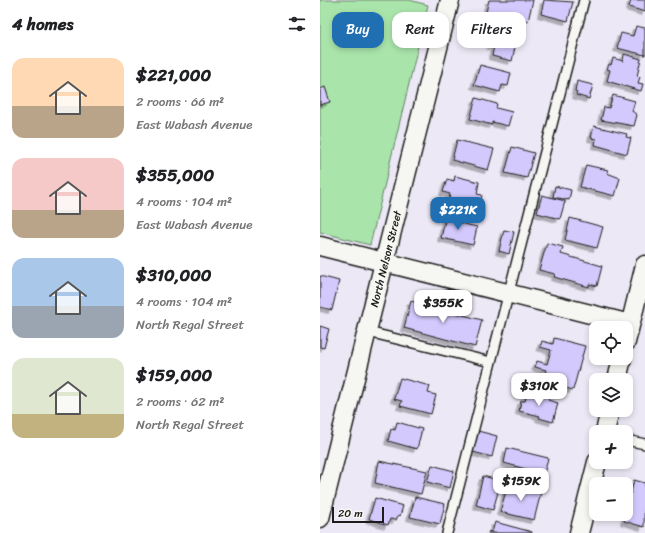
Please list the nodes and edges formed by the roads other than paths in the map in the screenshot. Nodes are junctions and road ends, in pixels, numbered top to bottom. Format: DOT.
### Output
graph roads {
  1 [pos="450,0"];
  2 [pos="584,0"];
  3 [pos="320,246"];
  4 [pos="386,262"];
  5 [pos="645,265"];
  6 [pos="509,294"];
  7 [pos="640,302"];
  8 [pos="618,321"];
  9 [pos="631,321"];
  10 [pos="368,332"];
  11 [pos="491,362"];
  12 [pos="633,441"];
  13 [pos="645,444"];
  14 [pos="595,469"];
  15 [pos="320,518"];
  16 [pos="447,533"];
  17 [pos="579,533"];
  1 -- 4 [label="street, North Nelson Street"];
  2 -- 6 [label="lane"];
  3 -- 4 [label="street"];
  4 -- 6 [label="street"];
  4 -- 10 [label="street, North Nelson Street"];
  5 -- 7 [label="street"];
  6 -- 8 [label="street"];
  6 -- 11 [label="lane"];
  7 -- 9 [label="street"];
  10 -- 11 [label="lane"];
  10 -- 15 [label="street, North Nelson Street"];
  11 -- 16 [label="lane"];
  12 -- 13 [label="lane"];
  14 -- 17 [label="street"];
}
